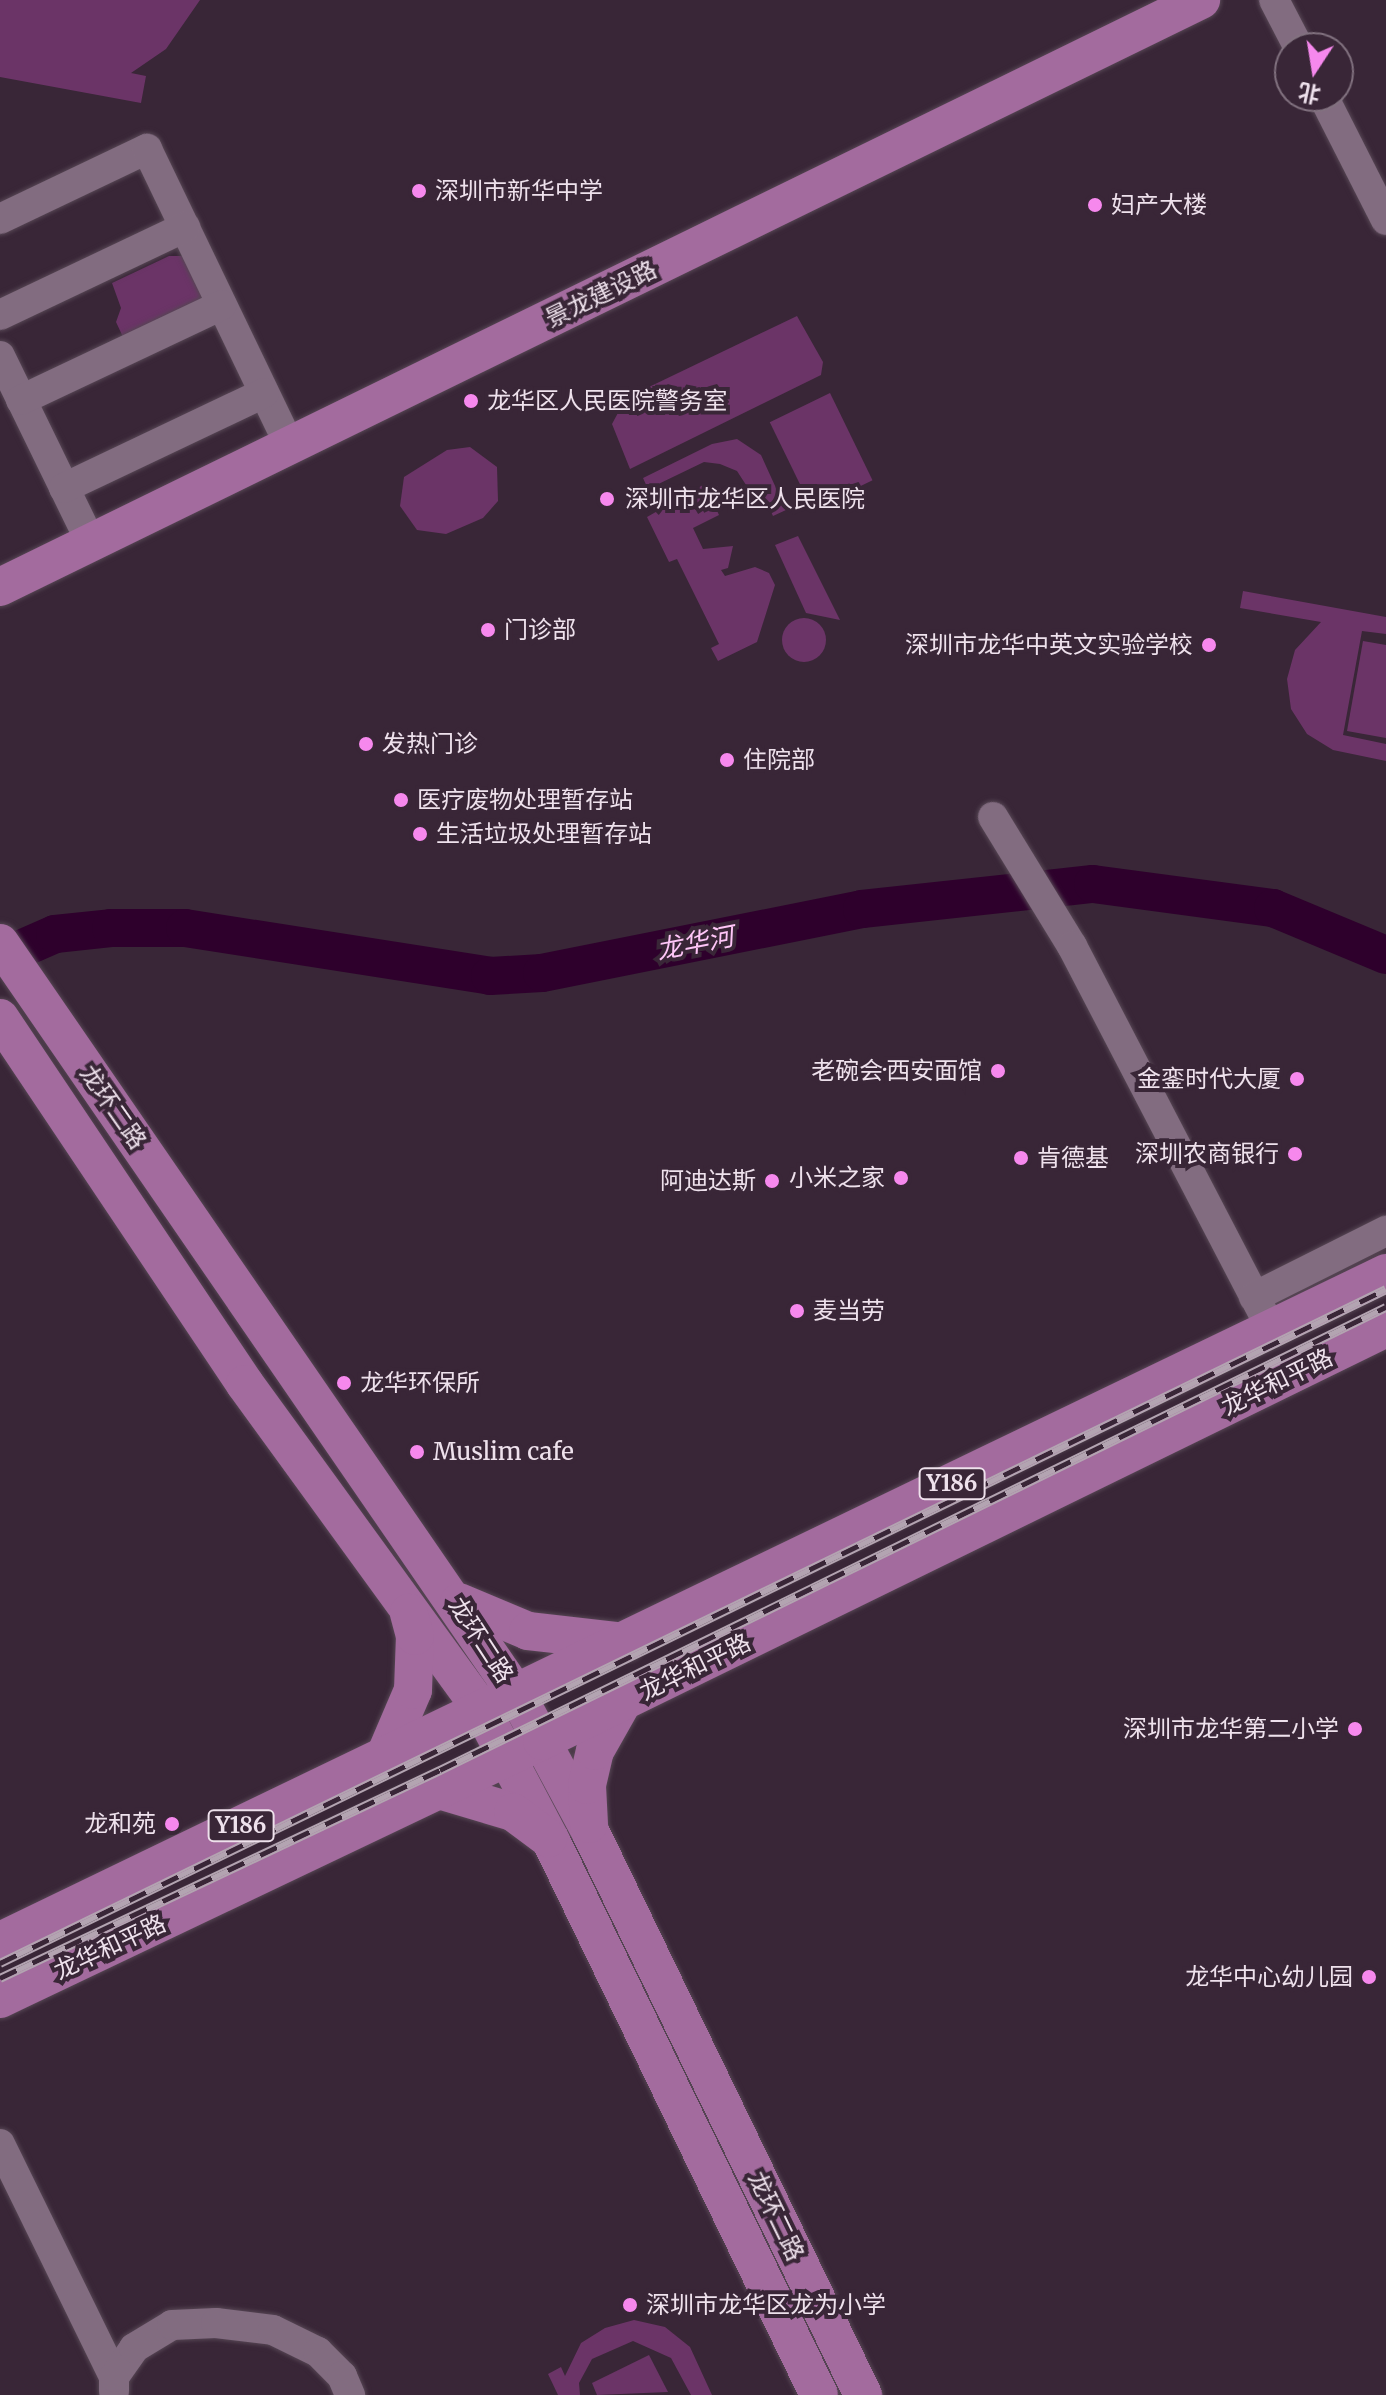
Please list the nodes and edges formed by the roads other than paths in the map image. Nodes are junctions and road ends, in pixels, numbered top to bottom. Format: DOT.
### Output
graph roads {
  1 [pos="1154,0"];
  2 [pos="1201,0"];
  3 [pos="1274,0"];
  4 [pos="1291,32"];
  5 [pos="1331,112"];
  6 [pos="0,219"];
  7 [pos="1386,220"];
  8 [pos="185,227"];
  9 [pos="222,305"];
  10 [pos="0,315"];
  11 [pos="0,356"];
  12 [pos="264,393"];
  13 [pos="21,400"];
  14 [pos="281,427"];
  15 [pos="64,488"];
  16 [pos="82,524"];
  17 [pos="0,565"];
  18 [pos="0,587"];
  19 [pos="999,826"];
  20 [pos="0,943"];
  21 [pos="9,1032"];
  22 [pos="1386,1231"];
  23 [pos="1386,1273"];
  24 [pos="1263,1313"];
  25 [pos="1386,1328"];
  26 [pos="455,1600"];
  27 [pos="407,1606"];
  28 [pos="626,1642"];
  29 [pos="517,1695"];
  30 [pos="622,1703"];
  31 [pos="483,1712"];
  32 [pos="542,1741"];
  33 [pos="508,1757"];
  34 [pos="384,1758"];
  35 [pos="439,1790"];
  36 [pos="590,1831"];
  37 [pos="551,1841"];
  38 [pos="0,1941"];
  39 [pos="0,1999"];
  40 [pos="0,2144"];
  41 [pos="114,2386"];
  42 [pos="350,2395"];
  43 [pos="819,2395"];
  44 [pos="863,2395"];
  1 -- 14 [label="main road, 景龙建设路"];
  2 -- 18 [label="main road, 景龙建设路"];
  3 -- 4 [label="street"];
  5 -- 7 [label="street"];
  6 -- 8 [label="street"];
  8 -- 9 [label="street"];
  8 -- 10 [label="street"];
  9 -- 12 [label="street"];
  9 -- 13 [label="street"];
  11 -- 13 [label="street"];
  12 -- 14 [label="street"];
  12 -- 15 [label="street"];
  13 -- 15 [label="street"];
  14 -- 16 [label="main road, 景龙建设路"];
  15 -- 16 [label="street"];
  16 -- 17 [label="main road, 景龙建设路"];
  19 -- 24 [label="street"];
  20 -- 26 [label="main road, 龙环二路"];
  21 -- 27 [label="main road, 龙环二路"];
  22 -- 24 [label="street"];
  23 -- 24 [label="main road, 龙华和平路 / Y186"];
  24 -- 28 [label="main road, 龙华和平路 / Y186"];
  25 -- 30 [label="main road, 龙华和平路 / Y186"];
  26 -- 28 [label="main road"];
  26 -- 29 [label="main road, 龙环二路"];
  27 -- 31 [label="main road, 龙环二路"];
  27 -- 34 [label="main road"];
  28 -- 29 [label="main road, 龙华和平路 / Y186"];
  29 -- 31 [label="main road, 龙华和平路 / Y186"];
  29 -- 32 [label="main road, 龙环二路"];
  30 -- 32 [label="main road, 龙华和平路 / Y186"];
  30 -- 36 [label="main road"];
  31 -- 33 [label="main road, 龙环二路"];
  31 -- 34 [label="main road, 龙华和平路 / Y186"];
  32 -- 33 [label="main road, 龙华和平路 / Y186"];
  32 -- 36 [label="main road, 龙环二路"];
  33 -- 35 [label="main road, 龙华和平路 / Y186"];
  33 -- 37 [label="main road, 龙环二路"];
  34 -- 38 [label="main road, 龙华和平路 / Y186"];
  35 -- 37 [label="main road"];
  35 -- 39 [label="main road, 龙华和平路 / Y186"];
  36 -- 44 [label="main road, 龙环二路"];
  37 -- 43 [label="main road, 龙环二路"];
  40 -- 41 [label="street"];
  41 -- 42 [label="street"];
}
